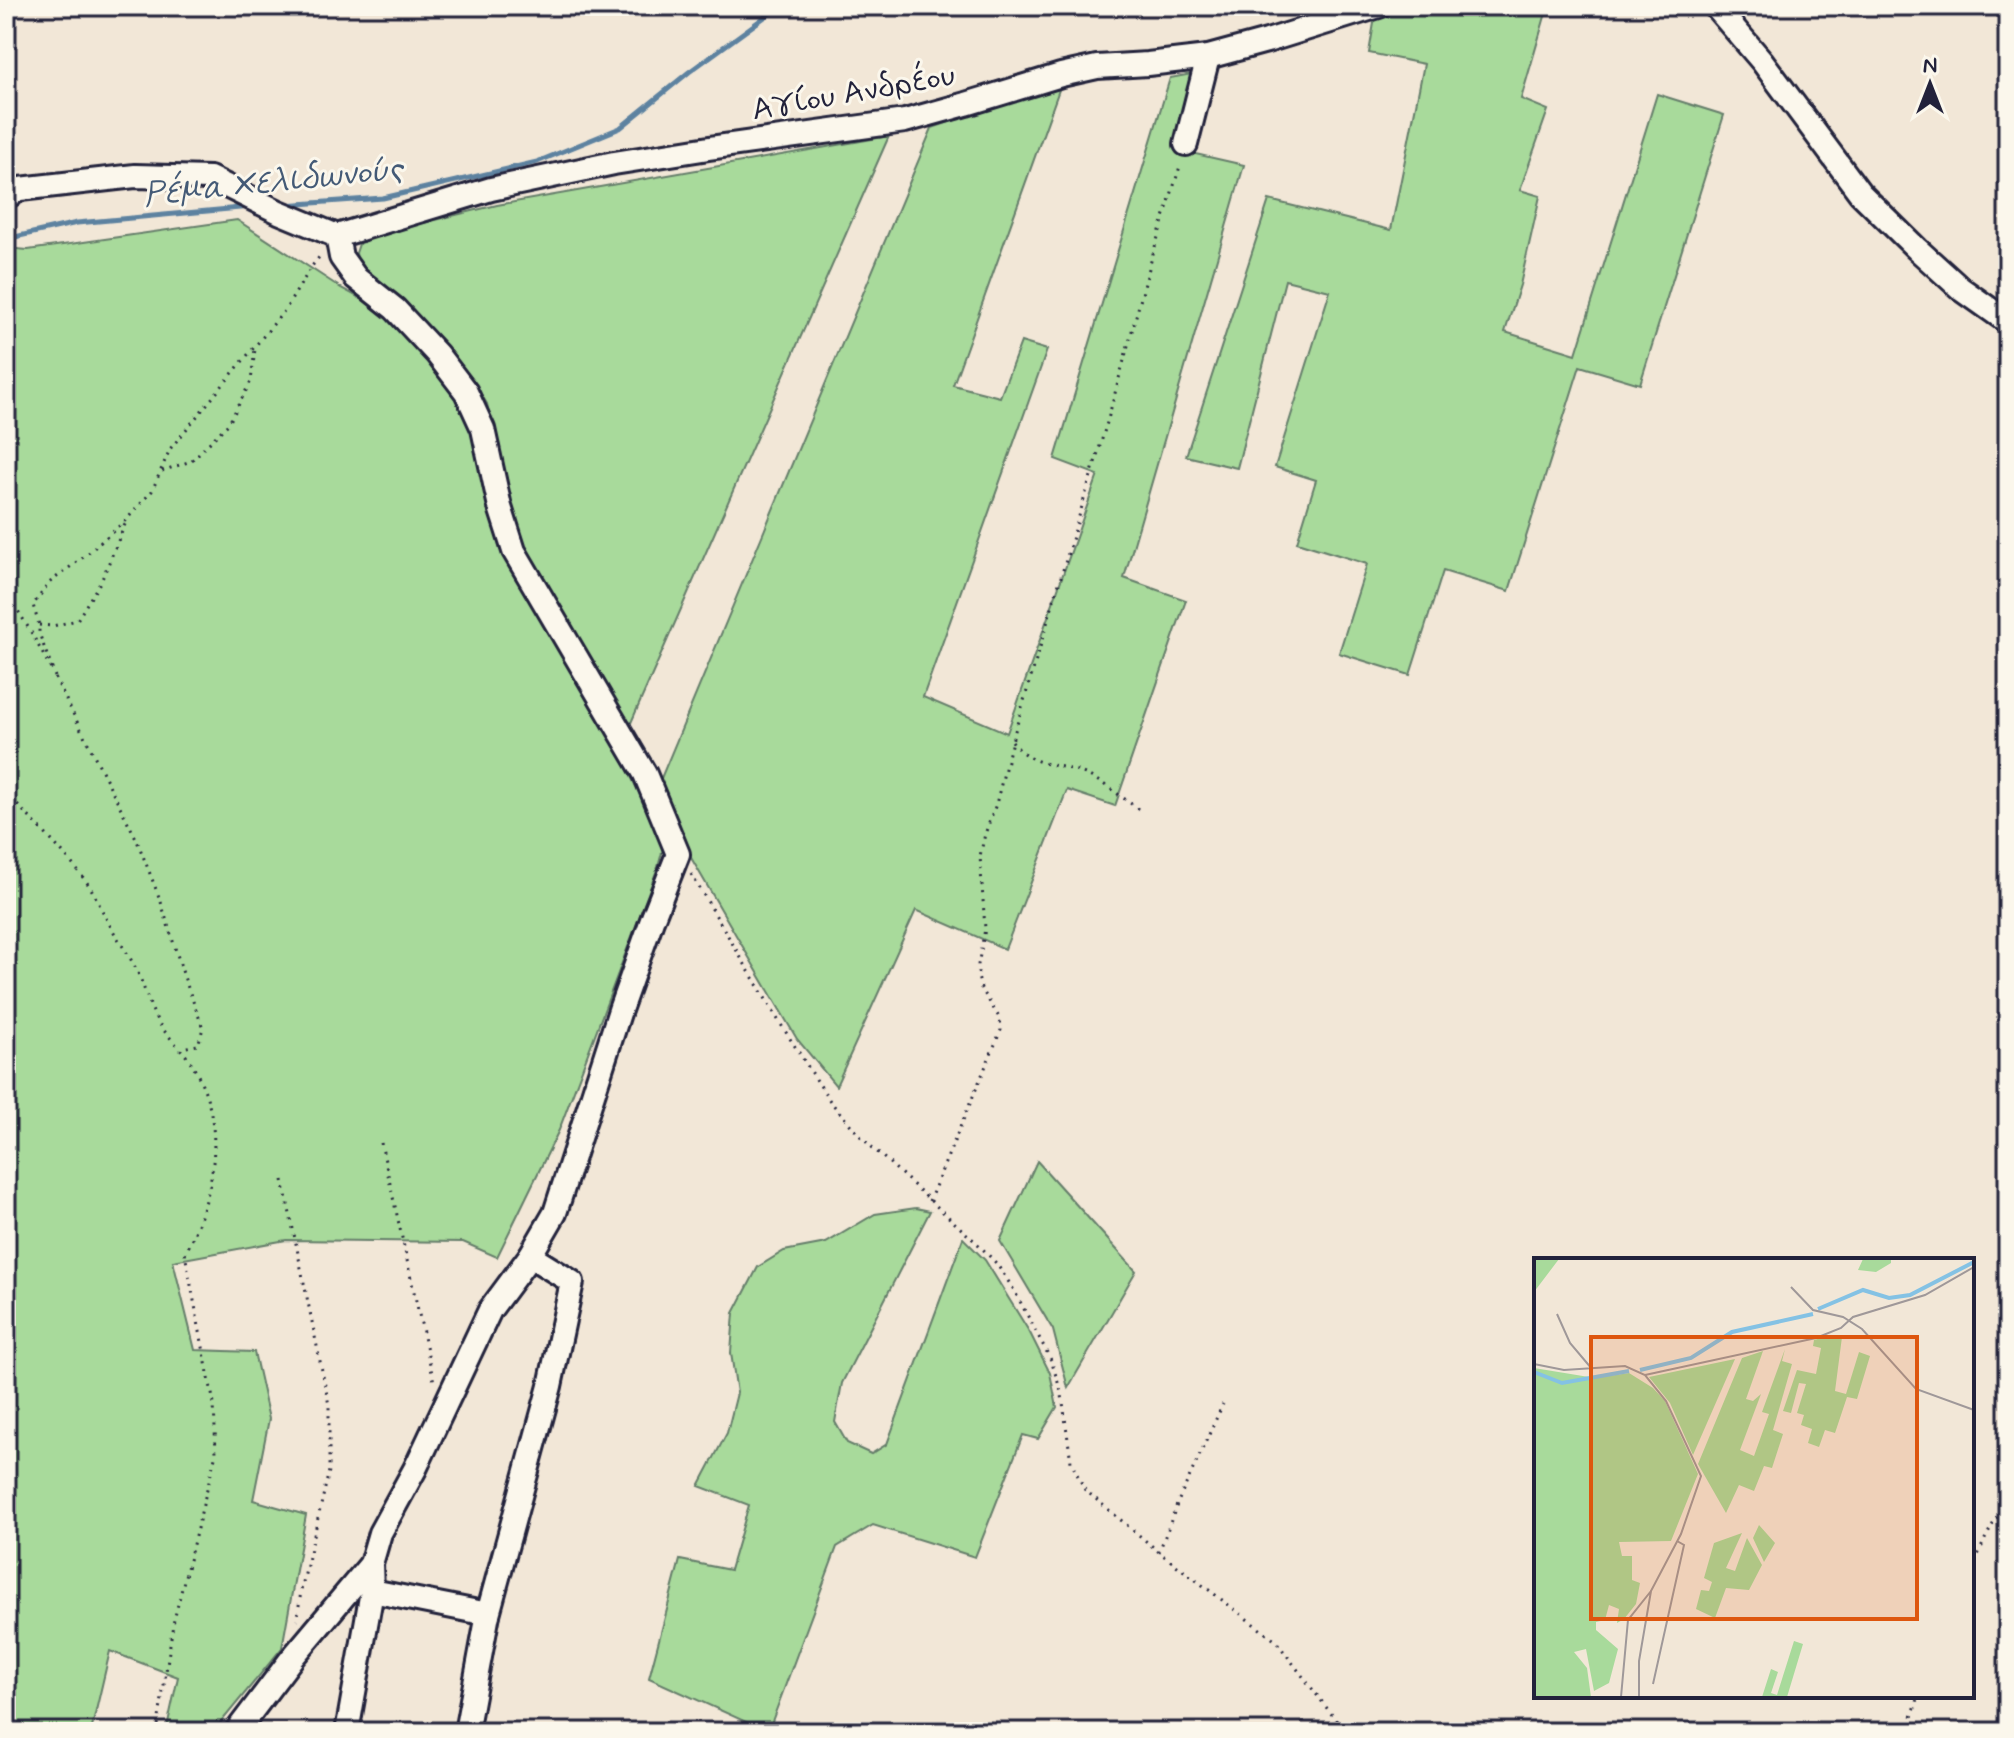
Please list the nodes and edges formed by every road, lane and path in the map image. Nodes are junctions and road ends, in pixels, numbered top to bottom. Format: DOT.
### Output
graph roads {
  1 [pos="1379,6"];
  2 [pos="1715,6"];
  3 [pos="1208,57"];
  4 [pos="1186,144"];
  5 [pos="7,196"];
  6 [pos="337,236"];
  7 [pos="2008,322"];
  8 [pos="256,345"];
  9 [pos="162,472"];
  10 [pos="127,519"];
  11 [pos="6,591"];
  12 [pos="39,625"];
  13 [pos="55,677"];
  14 [pos="1012,741"];
  15 [pos="6,794"];
  16 [pos="1138,809"];
  17 [pos="678,854"];
  18 [pos="180,1048"];
  19 [pos="381,1143"];
  20 [pos="283,1180"];
  21 [pos="929,1201"];
  22 [pos="530,1256"];
  23 [pos="1223,1404"];
  24 [pos="441,1415"];
  25 [pos="2008,1497"];
  26 [pos="1159,1552"];
  27 [pos="371,1564"];
  28 [pos="1974,1564"];
  29 [pos="372,1591"];
  30 [pos="488,1614"];
  31 [pos="292,1658"];
  32 [pos="1918,1698"];
  33 [pos="157,1732"];
  34 [pos="236,1732"];
  35 [pos="347,1732"];
  36 [pos="466,1732"];
  37 [pos="1345,1732"];
  38 [pos="1907,1732"];
  1 -- 3 [label="street, Αγίου Ανδρέου"];
  2 -- 7 [label="street"];
  3 -- 4 [label="street"];
  3 -- 6 [label="street, Αγίου Ανδρέου"];
  4 -- 14 [label="path"];
  5 -- 6 [label="street"];
  6 -- 8 [label="path"];
  6 -- 17 [label="street"];
  8 -- 9 [label="path"];
  8 -- 9 [label="path"];
  9 -- 10 [label="path"];
  10 -- 12 [label="path"];
  10 -- 12 [label="path"];
  11 -- 13 [label="path"];
  12 -- 13 [label="path"];
  13 -- 18 [label="path"];
  14 -- 16 [label="path"];
  14 -- 21 [label="path"];
  15 -- 18 [label="path"];
  17 -- 21 [label="path"];
  17 -- 22 [label="street"];
  18 -- 33 [label="path"];
  19 -- 24 [label="path"];
  20 -- 31 [label="path"];
  21 -- 26 [label="path"];
  22 -- 24 [label="street"];
  22 -- 30 [label="street"];
  23 -- 26 [label="path"];
  24 -- 27 [label="street"];
  25 -- 28 [label="path"];
  26 -- 37 [label="path"];
  27 -- 29 [label="street"];
  27 -- 31 [label="street"];
  29 -- 30 [label="street"];
  29 -- 35 [label="street"];
  30 -- 36 [label="street"];
  31 -- 34 [label="street"];
  32 -- 38 [label="path"];
}
